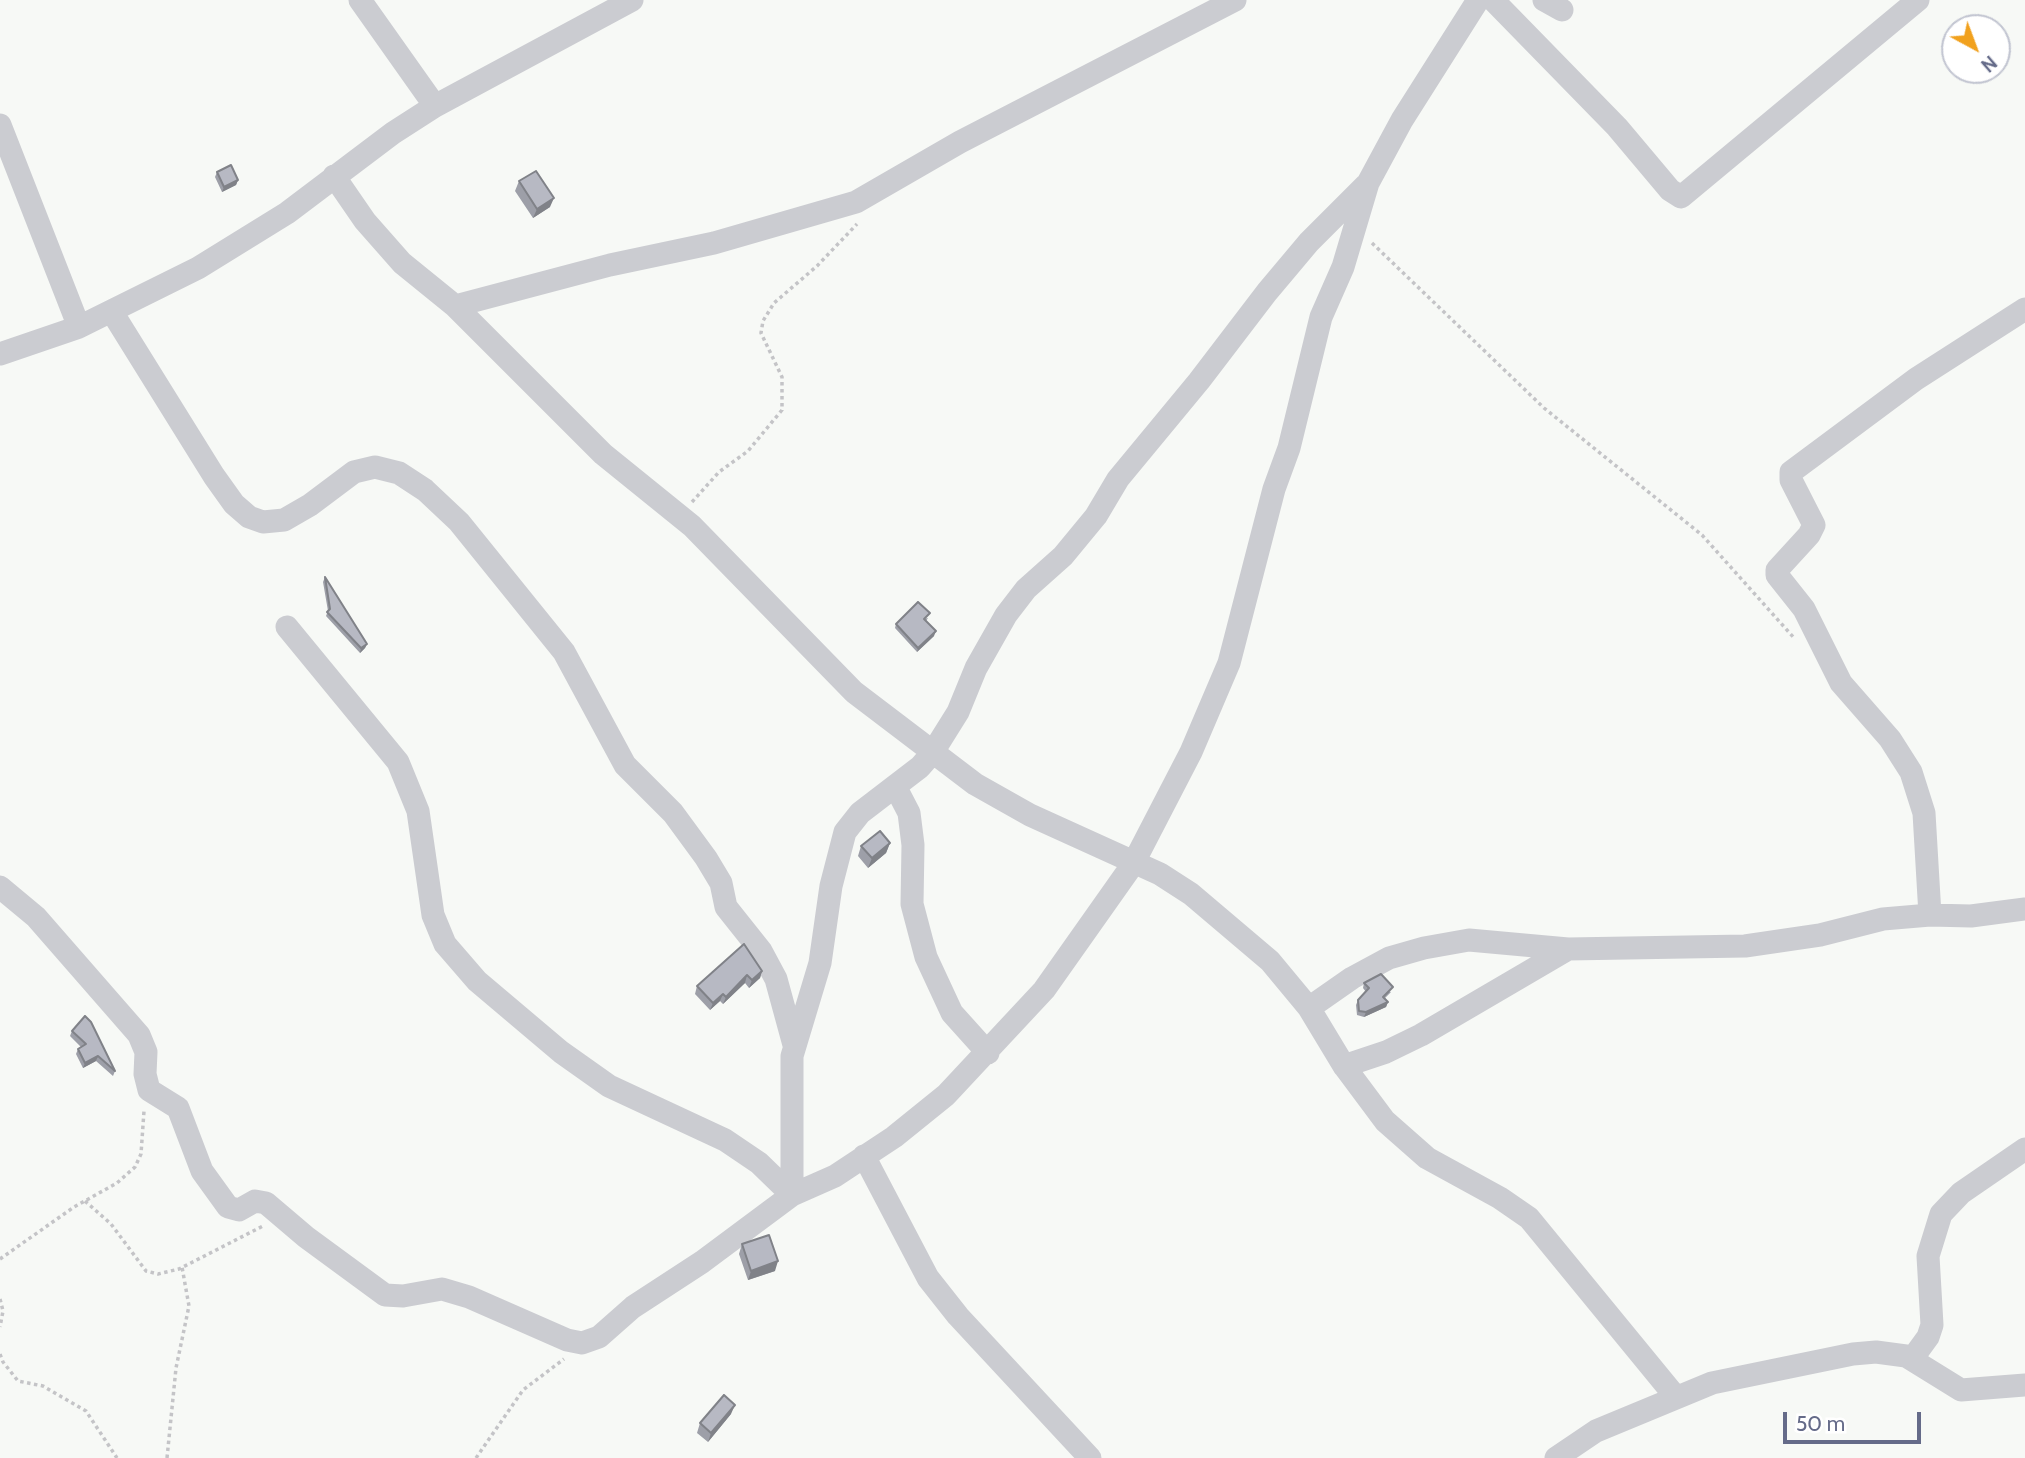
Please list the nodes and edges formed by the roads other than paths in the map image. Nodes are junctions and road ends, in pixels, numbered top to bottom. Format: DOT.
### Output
graph roads {
  1 [pos="360,0"];
  2 [pos="632,0"];
  3 [pos="1235,0"];
  4 [pos="1478,0"];
  5 [pos="1493,0"];
  6 [pos="1918,0"];
  7 [pos="435,106"];
  8 [pos="0,125"];
  9 [pos="334,176"];
  10 [pos="1368,183"];
  11 [pos="455,306"];
  12 [pos="2025,309"];
  13 [pos="111,312"];
  14 [pos="79,327"];
  15 [pos="0,354"];
  16 [pos="287,627"];
  17 [pos="933,752"];
  18 [pos="895,786"];
  19 [pos="1133,864"];
  20 [pos="0,887"];
  21 [pos="2025,909"];
  22 [pos="1930,915"];
  23 [pos="1568,948"];
  24 [pos="1309,1008"];
  25 [pos="794,1046"];
  26 [pos="988,1052"];
  27 [pos="1344,1066"];
  28 [pos="2025,1149"];
  29 [pos="864,1156"];
  30 [pos="792,1195"];
  31 [pos="1912,1359"];
  32 [pos="2025,1385"];
  33 [pos="1675,1396"];
  34 [pos="1090,1458"];
  35 [pos="1556,1458"];
  1 -- 7 [label="street"];
  2 -- 7 [label="street"];
  3 -- 11 [label="street"];
  4 -- 10 [label="street"];
  5 -- 6 [label="street"];
  7 -- 9 [label="street"];
  8 -- 14 [label="street"];
  9 -- 11 [label="street"];
  9 -- 13 [label="street"];
  10 -- 17 [label="street"];
  10 -- 19 [label="street"];
  11 -- 17 [label="street"];
  12 -- 22 [label="street"];
  13 -- 14 [label="street"];
  13 -- 25 [label="street"];
  14 -- 15 [label="street"];
  16 -- 30 [label="street"];
  17 -- 18 [label="street"];
  17 -- 19 [label="street"];
  18 -- 25 [label="street"];
  18 -- 26 [label="street"];
  19 -- 24 [label="street"];
  19 -- 26 [label="street"];
  20 -- 30 [label="street"];
  21 -- 22 [label="street"];
  22 -- 23 [label="street"];
  23 -- 24 [label="street"];
  23 -- 27 [label="street"];
  24 -- 27 [label="street"];
  25 -- 30 [label="street"];
  26 -- 29 [label="street"];
  27 -- 33 [label="street"];
  28 -- 31 [label="street"];
  29 -- 30 [label="street"];
  29 -- 34 [label="street"];
  31 -- 32 [label="street"];
  31 -- 33 [label="street"];
  33 -- 35 [label="street"];
}
